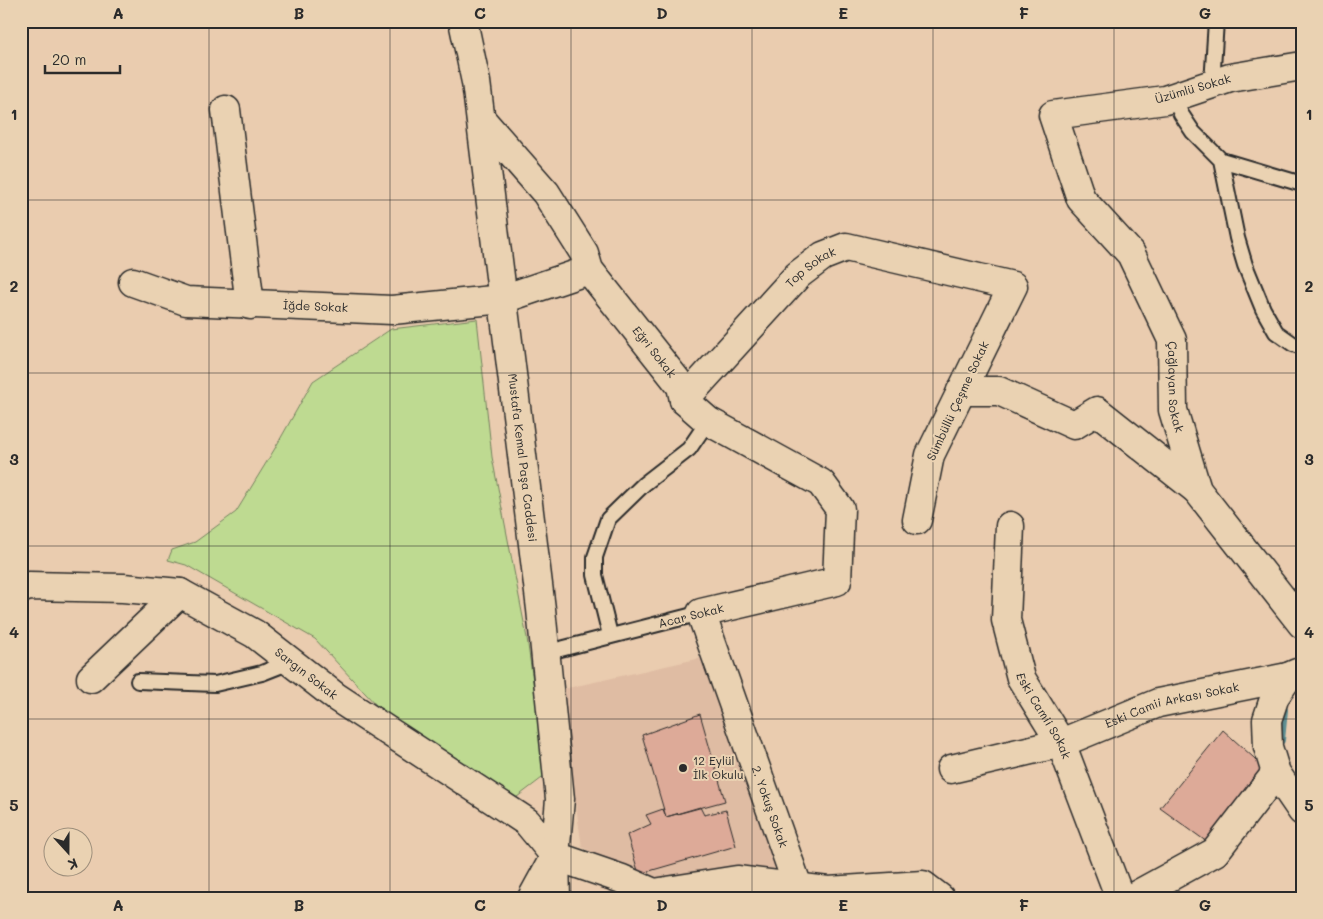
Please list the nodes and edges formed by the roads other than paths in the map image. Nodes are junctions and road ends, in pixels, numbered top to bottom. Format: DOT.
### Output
graph roads {
  1 [pos="463,21"];
  2 [pos="1216,21"];
  3 [pos="1302,66"];
  4 [pos="1212,84"];
  5 [pos="1174,96"];
  6 [pos="226,110"];
  7 [pos="1054,115"];
  8 [pos="480,119"];
  9 [pos="1221,160"];
  10 [pos="1302,184"];
  11 [pos="589,270"];
  12 [pos="132,282"];
  13 [pos="1013,286"];
  14 [pos="503,299"];
  15 [pos="250,305"];
  16 [pos="1302,347"];
  17 [pos="961,391"];
  18 [pos="684,400"];
  19 [pos="708,421"];
  20 [pos="1197,490"];
  21 [pos="917,520"];
  22 [pos="1010,526"];
  23 [pos="837,581"];
  24 [pos="21,589"];
  25 [pos="180,593"];
  26 [pos="702,613"];
  27 [pos="1302,624"];
  28 [pos="610,636"];
  29 [pos="545,653"];
  30 [pos="290,662"];
  31 [pos="1295,674"];
  32 [pos="91,678"];
  33 [pos="138,682"];
  34 [pos="1061,743"];
  35 [pos="952,769"];
  36 [pos="1276,773"];
  37 [pos="1302,811"];
  38 [pos="555,856"];
  39 [pos="798,887"];
  40 [pos="532,898"];
  41 [pos="556,898"];
  42 [pos="940,898"];
  43 [pos="1120,898"];
  44 [pos="1131,898"];
  1 -- 8 [label="street, Mustafa Kemal Paşa Caddesi"];
  2 -- 4 [label="lane"];
  3 -- 4 [label="street, Üzümlü Sokak"];
  4 -- 5 [label="street, Üzümlü Sokak"];
  5 -- 7 [label="street, Üzümlü Sokak"];
  5 -- 9 [label="lane"];
  6 -- 15 [label="street"];
  7 -- 20 [label="street, Çağlayan Sokak"];
  8 -- 11 [label="street, Eğri Sokak"];
  8 -- 14 [label="street, Mustafa Kemal Paşa Caddesi"];
  9 -- 10 [label="lane"];
  9 -- 16 [label="lane"];
  11 -- 14 [label="street, İğde Sokak"];
  11 -- 18 [label="street, Eğri Sokak"];
  12 -- 15 [label="street, İğde Sokak"];
  13 -- 17 [label="street, Sümbüllü Çeşme Sokak"];
  13 -- 18 [label="street, Top Sokak"];
  14 -- 15 [label="street, İğde Sokak"];
  14 -- 29 [label="street, Mustafa Kemal Paşa Caddesi"];
  17 -- 20 [label="street"];
  17 -- 21 [label="street, Sümbüllü Çeşme Sokak"];
  18 -- 19 [label="street, Eğri Sokak"];
  19 -- 23 [label="street, Eğri Sokak"];
  19 -- 28 [label="lane"];
  20 -- 27 [label="street, Çağlayan Sokak"];
  22 -- 34 [label="street, Eski Camii Sokak"];
  23 -- 26 [label="street, Acar Sokak"];
  24 -- 25 [label="street, Sargın Sokak"];
  25 -- 30 [label="street, Sargın Sokak"];
  25 -- 32 [label="street"];
  26 -- 28 [label="lane, Acar Sokak"];
  26 -- 39 [label="street, 2. Yokuş Sokak"];
  28 -- 29 [label="lane, Acar Sokak"];
  29 -- 38 [label="street, Mustafa Kemal Paşa Caddesi"];
  30 -- 33 [label="lane"];
  30 -- 38 [label="street, Sargın Sokak"];
  31 -- 34 [label="street, Eski Camii Arkası Sokak"];
  31 -- 36 [label="street"];
  34 -- 35 [label="street, Eski Camii Arkası Sokak"];
  34 -- 43 [label="street, Eski Camii Sokak"];
  36 -- 37 [label="street"];
  36 -- 44 [label="street"];
  38 -- 39 [label="street"];
  38 -- 40 [label="street"];
  38 -- 41 [label="street, Mustafa Kemal Paşa Caddesi"];
  39 -- 42 [label="street"];
}
